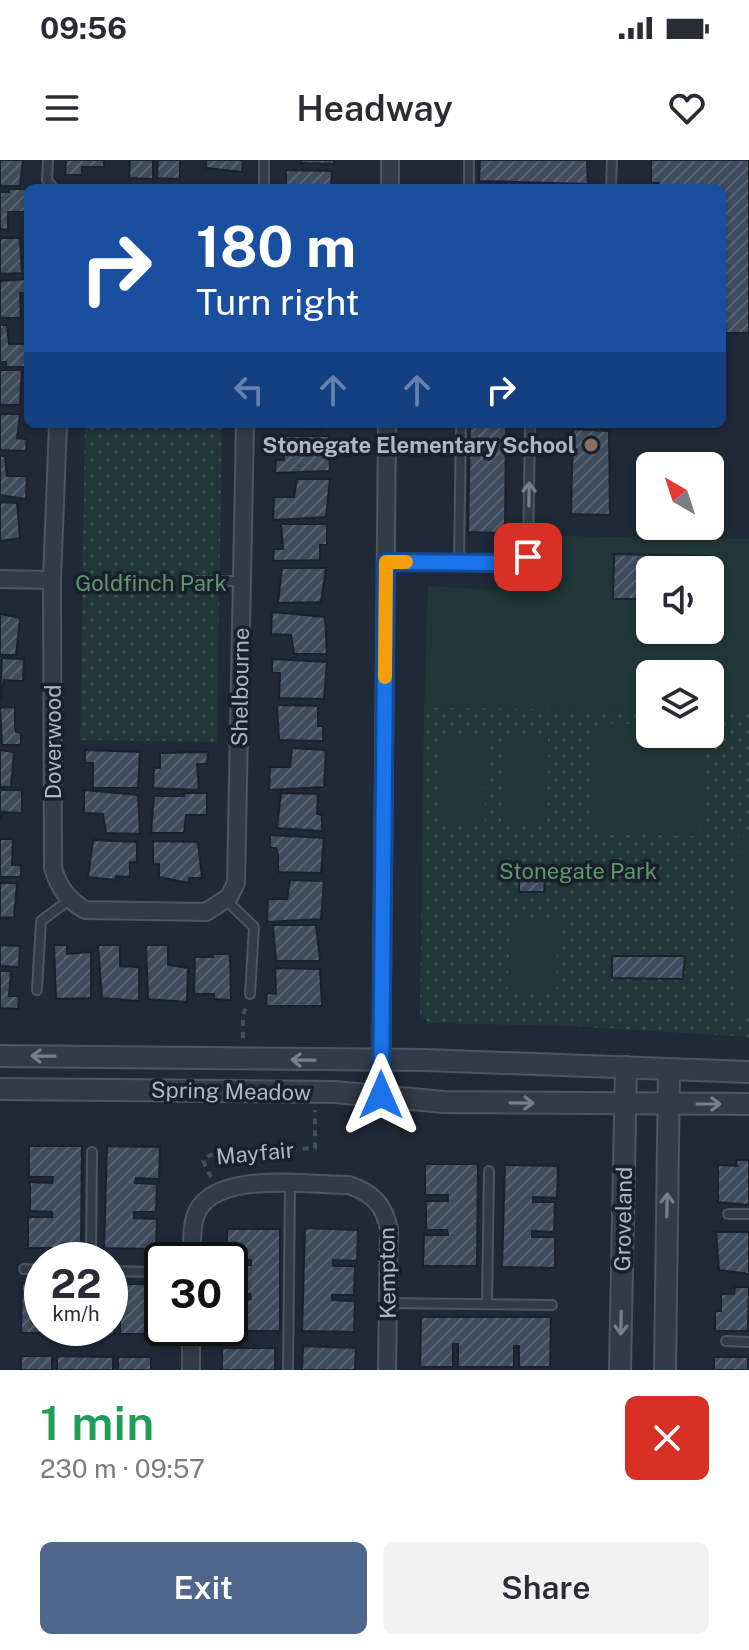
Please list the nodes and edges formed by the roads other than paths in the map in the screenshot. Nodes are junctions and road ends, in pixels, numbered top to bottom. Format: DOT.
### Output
graph roads {
  1 [pos="48,160"];
  2 [pos="264,160"];
  3 [pos="390,160"];
  4 [pos="469,160"];
  5 [pos="612,160"];
  6 [pos="50,184"];
  7 [pos="264,184"];
  8 [pos="390,184"];
  9 [pos="469,184"];
  10 [pos="611,184"];
  11 [pos="58,428"];
  12 [pos="245,428"];
  13 [pos="387,428"];
  14 [pos="461,428"];
  15 [pos="530,428"];
  16 [pos="459,561"];
  17 [pos="386,562"];
  18 [pos="0,579"];
  19 [pos="52,580"];
  20 [pos="189,581"];
  21 [pos="242,581"];
  22 [pos="69,900"];
  23 [pos="223,902"];
  24 [pos="37,990"];
  25 [pos="250,994"];
  26 [pos="0,1056"];
  27 [pos="381,1060"];
  28 [pos="626,1067"];
  29 [pos="669,1070"];
  30 [pos="749,1072"];
  31 [pos="0,1089"];
  32 [pos="381,1095"];
  33 [pos="669,1104"];
  34 [pos="749,1104"];
  35 [pos="625,1105"];
  36 [pos="92,1152"];
  37 [pos="489,1171"];
  38 [pos="290,1185"];
  39 [pos="217,1190"];
  40 [pos="728,1214"];
  41 [pos="749,1214"];
  42 [pos="91,1242"];
  43 [pos="194,1242"];
  44 [pos="388,1303"];
  45 [pos="487,1304"];
  46 [pos="552,1305"];
  47 [pos="726,1341"];
  48 [pos="749,1342"];
  49 [pos="191,1346"];
  50 [pos="191,1370"];
  51 [pos="288,1370"];
  52 [pos="387,1370"];
  53 [pos="620,1370"];
  54 [pos="665,1370"];
  1 -- 6 [label="lane"];
  2 -- 7 [label="lane"];
  3 -- 8 [label="street"];
  4 -- 9 [label="lane"];
  5 -- 10 [label="lane"];
  11 -- 19 [label="street, Doverwood"];
  12 -- 21 [label="street, Shelbourne"];
  13 -- 17 [label="street"];
  14 -- 16 [label="lane"];
  16 -- 15 [label="lane, one-way"];
  16 -- 17 [label="lane"];
  17 -- 27 [label="street"];
  18 -- 19 [label="street"];
  19 -- 22 [label="street, Doverwood"];
  20 -- 21 [label="lane"];
  21 -- 23 [label="street, Shelbourne"];
  22 -- 23 [label="street"];
  22 -- 24 [label="lane"];
  23 -- 25 [label="lane"];
  27 -- 26 [label="street, Spring Meadow, one-way"];
  27 -- 28 [label="street, Spring Meadow"];
  27 -- 32 [label="street"];
  28 -- 29 [label="street, Spring Meadow"];
  28 -- 35 [label="street, Groveland"];
  29 -- 30 [label="street, Spring Meadow"];
  29 -- 33 [label="street, Groveland"];
  31 -- 32 [label="street, Spring Meadow"];
  32 -- 35 [label="street, Spring Meadow, one-way"];
  33 -- 34 [label="street, Spring Meadow, one-way"];
  33 -- 35 [label="street, Spring Meadow"];
  54 -- 33 [label="street, Groveland, one-way"];
  35 -- 53 [label="street, Groveland, one-way"];
  36 -- 42 [label="lane"];
  37 -- 45 [label="lane"];
  38 -- 39 [label="street, Kempton"];
  38 -- 44 [label="street, Kempton"];
  38 -- 51 [label="lane"];
  39 -- 43 [label="street, Mayfair"];
  40 -- 41 [label="lane"];
  44 -- 45 [label="lane"];
  44 -- 52 [label="street, Kempton"];
  45 -- 46 [label="lane"];
  47 -- 48 [label="lane"];
  49 -- 50 [label="street"];
}
